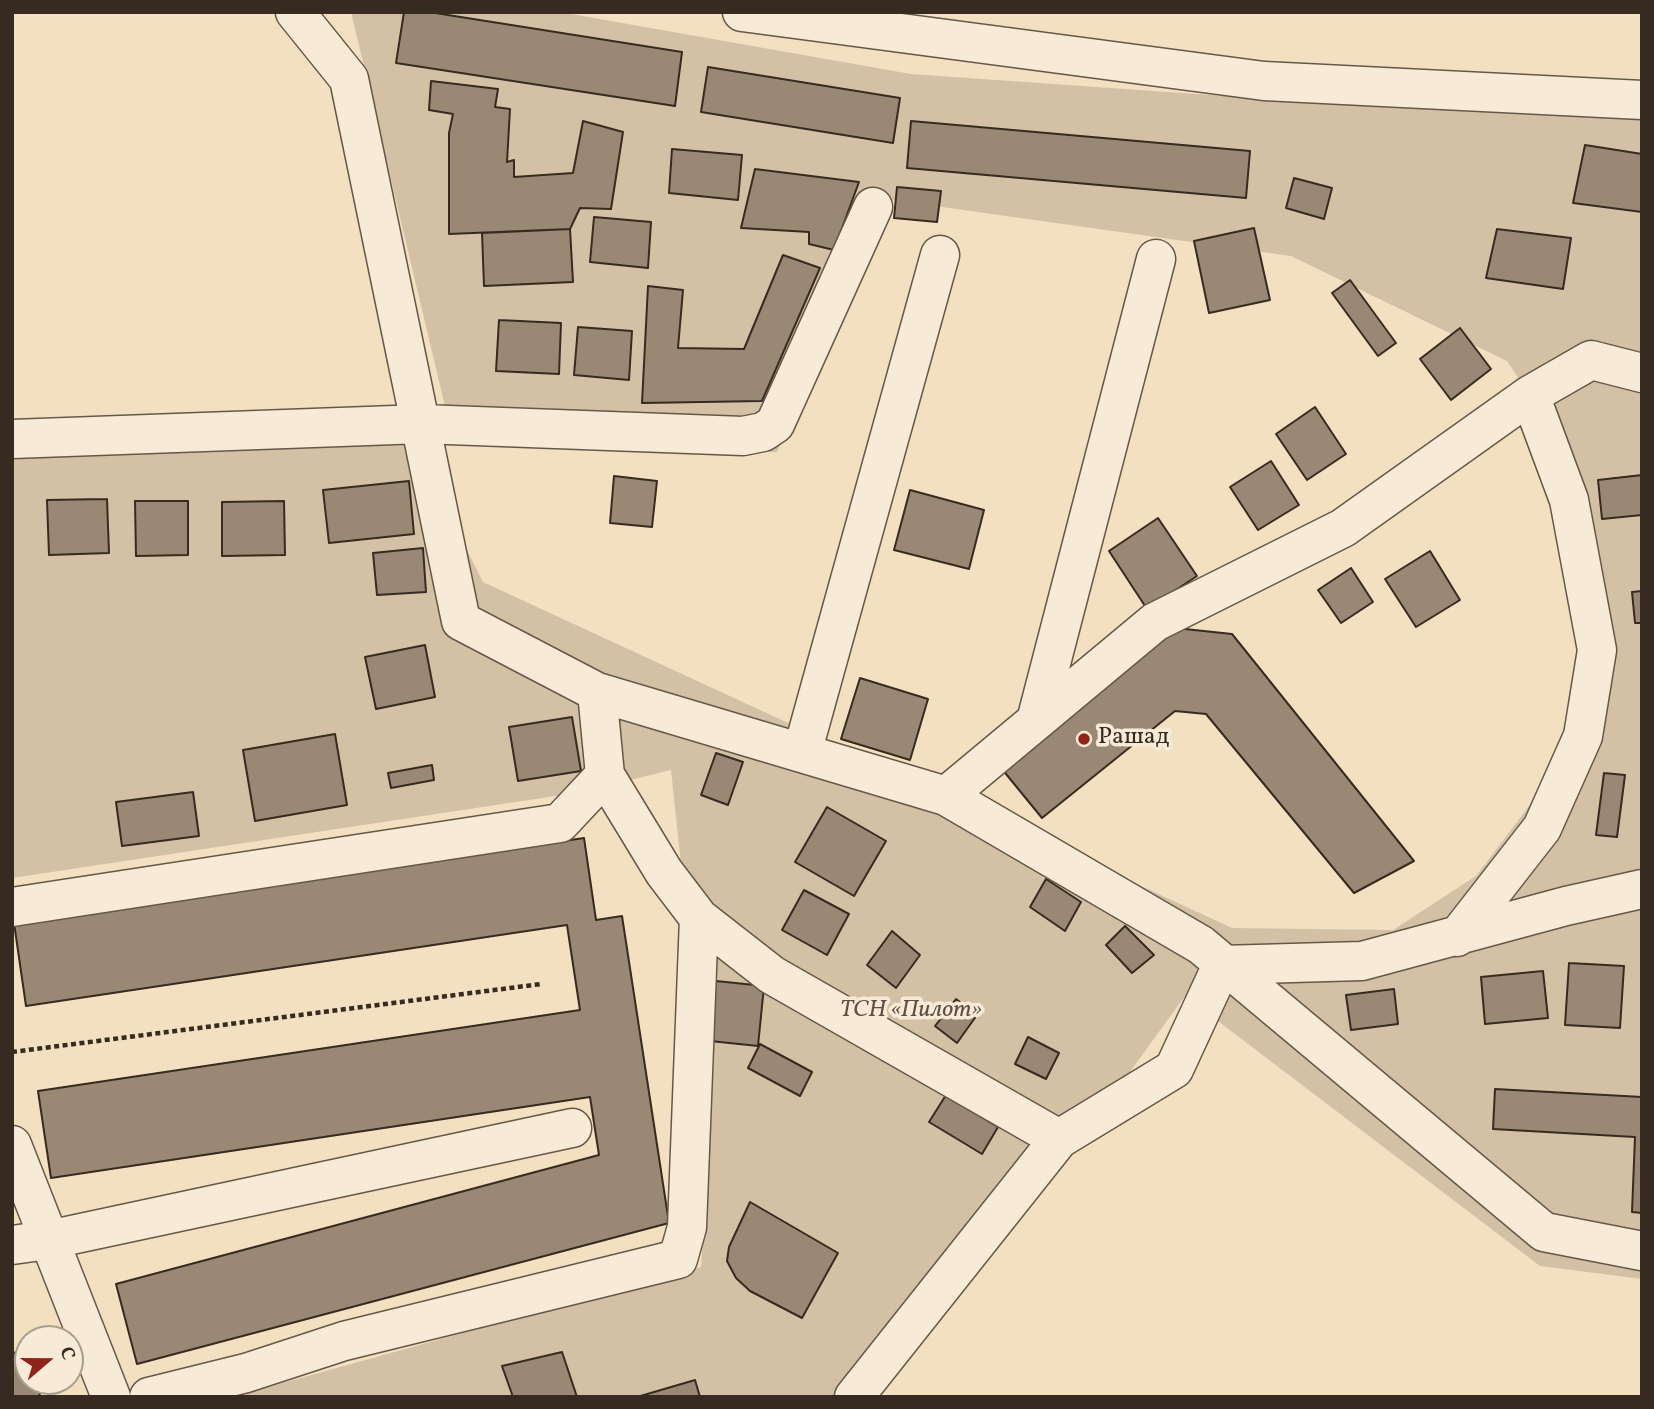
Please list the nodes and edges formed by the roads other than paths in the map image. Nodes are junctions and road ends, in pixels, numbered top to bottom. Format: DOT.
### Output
graph roads {
  1 [pos="295,12"];
  2 [pos="742,12"];
  3 [pos="1642,100"];
  4 [pos="873,207"];
  5 [pos="940,255"];
  6 [pos="1156,259"];
  7 [pos="1642,373"];
  8 [pos="1530,395"];
  9 [pos="422,424"];
  10 [pos="12,439"];
  11 [pos="597,692"];
  12 [pos="1036,721"];
  13 [pos="802,753"];
  14 [pos="605,775"];
  15 [pos="946,796"];
  16 [pos="1642,889"];
  17 [pos="12,907"];
  18 [pos="699,918"];
  19 [pos="1457,937"];
  20 [pos="1222,965"];
  21 [pos="572,1128"];
  22 [pos="1059,1139"];
  23 [pos="12,1145"];
  24 [pos="30,1242"];
  25 [pos="1642,1251"];
  26 [pos="111,1397"];
  27 [pos="149,1397"];
  28 [pos="854,1397"];
  1 -- 9 [label="street"];
  2 -- 3 [label="street"];
  4 -- 9 [label="street"];
  5 -- 13 [label="street"];
  6 -- 12 [label="street"];
  7 -- 8 [label="street"];
  8 -- 12 [label="street"];
  8 -- 19 [label="street"];
  9 -- 10 [label="street"];
  9 -- 11 [label="street"];
  11 -- 13 [label="street"];
  11 -- 14 [label="street"];
  12 -- 15 [label="street"];
  13 -- 15 [label="street"];
  14 -- 17 [label="street"];
  14 -- 18 [label="street"];
  15 -- 20 [label="street"];
  16 -- 19 [label="street"];
  18 -- 22 [label="street"];
  18 -- 27 [label="street"];
  19 -- 20 [label="street"];
  20 -- 22 [label="street"];
  20 -- 25 [label="street"];
  21 -- 24 [label="street"];
  22 -- 28 [label="street"];
  23 -- 24 [label="street"];
  24 -- 26 [label="street"];
}
